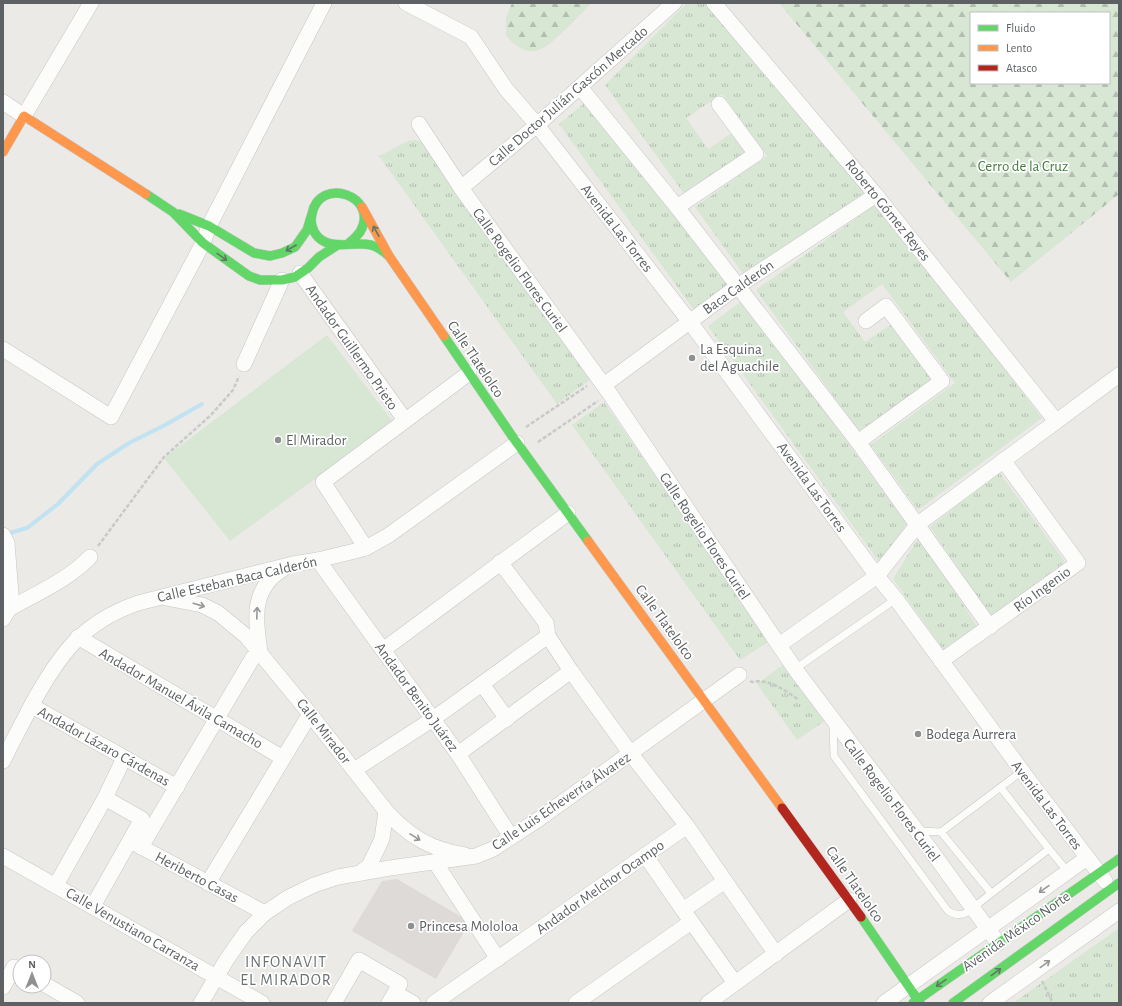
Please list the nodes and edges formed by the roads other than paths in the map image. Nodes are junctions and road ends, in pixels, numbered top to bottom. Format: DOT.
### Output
graph roads {
  1 [pos="91,3"];
  2 [pos="324,3"];
  3 [pos="406,3"];
  4 [pos="674,3"];
  5 [pos="714,3"];
  6 [pos="580,87"];
  7 [pos="3,102"];
  8 [pos="719,104"];
  9 [pos="24,116"];
  10 [pos="419,124"];
  11 [pos="537,125"];
  12 [pos="3,152"];
  13 [pos="461,188"];
  14 [pos="876,195"];
  15 [pos="362,207"];
  16 [pos="677,207"];
  17 [pos="173,212"];
  18 [pos="311,217"];
  19 [pos="209,226"];
  20 [pos="203,243"];
  21 [pos="349,243"];
  22 [pos="336,246"];
  23 [pos="389,256"];
  24 [pos="300,273"];
  25 [pos="282,280"];
  26 [pos="738,286"];
  27 [pos="866,321"];
  28 [pos="690,322"];
  29 [pos="3,349"];
  30 [pos="244,364"];
  31 [pos="468,373"];
  32 [pos="1119,375"];
  33 [pos="604,386"];
  34 [pos="405,420"];
  35 [pos="1056,421"];
  36 [pos="858,442"];
  37 [pos="518,444"];
  38 [pos="1002,460"];
  39 [pos="568,513"];
  40 [pos="918,524"];
  41 [pos="3,534"];
  42 [pos="366,548"];
  43 [pos="90,557"];
  44 [pos="318,560"];
  45 [pos="500,562"];
  46 [pos="293,564"];
  47 [pos="877,576"];
  48 [pos="161,597"];
  49 [pos="896,599"];
  50 [pos="6,614"];
  51 [pos="990,627"];
  52 [pos="548,636"];
  53 [pos="78,638"];
  54 [pos="779,645"];
  55 [pos="383,650"];
  56 [pos="260,652"];
  57 [pos="941,661"];
  58 [pos="795,669"];
  59 [pos="571,671"];
  60 [pos="739,675"];
  61 [pos="482,684"];
  62 [pos="705,700"];
  63 [pos="32,706"];
  64 [pos="310,714"];
  65 [pos="217,719"];
  66 [pos="434,719"];
  67 [pos="507,719"];
  68 [pos="832,720"];
  69 [pos="458,754"];
  70 [pos="631,754"];
  71 [pos="124,758"];
  72 [pos="283,758"];
  73 [pos="3,761"];
  74 [pos="354,770"];
  75 [pos="1022,771"];
  76 [pos="177,787"];
  77 [pos="1001,788"];
  78 [pos="105,798"];
  79 [pos="386,812"];
  80 [pos="687,826"];
  81 [pos="917,831"];
  82 [pos="941,832"];
  83 [pos="511,837"];
  84 [pos="136,844"];
  85 [pos="1049,849"];
  86 [pos="3,856"];
  87 [pos="476,856"];
  88 [pos="645,856"];
  89 [pos="1087,858"];
  90 [pos="1119,859"];
  91 [pos="435,862"];
  92 [pos="1068,872"];
  93 [pos="360,873"];
  94 [pos="1099,873"];
  95 [pos="725,881"];
  96 [pos="208,883"];
  97 [pos="56,885"];
  98 [pos="1115,886"];
  99 [pos="991,893"];
  100 [pos="849,900"];
  101 [pos="93,906"];
  102 [pos="971,908"];
  103 [pos="1119,912"];
  104 [pos="264,913"];
  105 [pos="687,916"];
  106 [pos="986,929"];
  107 [pos="998,943"];
  108 [pos="776,954"];
  109 [pos="498,959"];
  110 [pos="12,966"];
  111 [pos="216,977"];
  112 [pos="735,983"];
  113 [pos="909,986"];
  114 [pos="3,987"];
  115 [pos="52,989"];
  116 [pos="392,998"];
  117 [pos="917,1002"];
  118 [pos="76,1003"];
  119 [pos="201,1003"];
  120 [pos="262,1003"];
  121 [pos="334,1003"];
  122 [pos="413,1003"];
  123 [pos="434,1003"];
  124 [pos="576,1003"];
  125 [pos="708,1003"];
  126 [pos="884,1003"];
  127 [pos="953,1003"];
  128 [pos="990,1003"];
  1 -- 9 [label="street"];
  2 -- 19 [label="street"];
  3 -- 11 [label="street, Avenida Las Torres"];
  4 -- 6 [label="street, Calle Doctor Julián Gascón Mercado"];
  5 -- 14 [label="street, Roberto Gómez Reyes"];
  6 -- 11 [label="street, Calle Doctor Julián Gascón Mercado"];
  6 -- 16 [label="street"];
  7 -- 9 [label="street"];
  8 -- 16 [label="street"];
  9 -- 12 [label="street"];
  9 -- 17 [label="street"];
  10 -- 13 [label="street, Calle Rogelio Flores Curiel"];
  11 -- 13 [label="street, Calle Doctor Julián Gascón Mercado"];
  11 -- 28 [label="street, Avenida Las Torres"];
  13 -- 33 [label="street, Calle Rogelio Flores Curiel"];
  14 -- 26 [label="street, Baca Calderón"];
  14 -- 35 [label="street, Roberto Gómez Reyes"];
  15 -- 18 [label="street, Calle Tlatelolco"];
  15 -- 21 [label="street"];
  23 -- 15 [label="street, Calle Tlatelolco, one-way"];
  16 -- 26 [label="street"];
  17 -- 19 [label="street"];
  17 -- 20 [label="street"];
  18 -- 19 [label="street, one-way"];
  18 -- 22 [label="street"];
  19 -- 20 [label="street"];
  20 -- 25 [label="street, one-way"];
  20 -- 29 [label="street"];
  21 -- 22 [label="street"];
  21 -- 23 [label="street, Calle Tlatelolco"];
  22 -- 24 [label="street"];
  23 -- 31 [label="street, Calle Tlatelolco"];
  24 -- 25 [label="street"];
  24 -- 34 [label="street, Andador Guillermo Prieto"];
  25 -- 30 [label="street"];
  26 -- 28 [label="street, Baca Calderón"];
  26 -- 36 [label="street"];
  27 -- 36 [label="street"];
  28 -- 33 [label="street, Baca Calderón"];
  28 -- 47 [label="street, Avenida Las Torres"];
  31 -- 34 [label="street"];
  31 -- 37 [label="street, Calle Tlatelolco"];
  32 -- 35 [label="street"];
  33 -- 54 [label="street, Calle Rogelio Flores Curiel"];
  34 -- 42 [label="street"];
  35 -- 38 [label="street"];
  36 -- 40 [label="street"];
  37 -- 39 [label="street, Calle Tlatelolco"];
  37 -- 42 [label="street, Calle Esteban Baca Calderón"];
  38 -- 40 [label="street"];
  38 -- 51 [label="street, Río Ingenio"];
  39 -- 45 [label="street"];
  39 -- 62 [label="street, Calle Tlatelolco"];
  40 -- 47 [label="street"];
  40 -- 51 [label="street"];
  41 -- 50 [label="street"];
  42 -- 44 [label="street, Calle Esteban Baca Calderón"];
  43 -- 50 [label="street"];
  44 -- 46 [label="street, Calle Esteban Baca Calderón"];
  44 -- 55 [label="street, Andador Benito Juárez"];
  45 -- 52 [label="street"];
  45 -- 55 [label="street"];
  46 -- 48 [label="street, Calle Esteban Baca Calderón"];
  56 -- 46 [label="street, Calle Mirador, one-way"];
  47 -- 49 [label="street, Avenida Las Torres"];
  47 -- 54 [label="street"];
  48 -- 53 [label="street, Calle Esteban Baca Calderón"];
  48 -- 56 [label="street, Calle Mirador, one-way"];
  49 -- 57 [label="street, Avenida Las Torres"];
  49 -- 58 [label="lane"];
  51 -- 57 [label="street, Río Ingenio"];
  52 -- 59 [label="street"];
  52 -- 61 [label="street"];
  53 -- 63 [label="street, Calle Esteban Baca Calderón"];
  53 -- 65 [label="street, Andador Manuel Ávila Camacho"];
  54 -- 58 [label="street, Calle Rogelio Flores Curiel"];
  55 -- 66 [label="street, Andador Benito Juárez"];
  56 -- 64 [label="street, Calle Mirador"];
  56 -- 65 [label="street"];
  57 -- 75 [label="street, Avenida Las Torres"];
  58 -- 68 [label="street, Calle Rogelio Flores Curiel"];
  59 -- 67 [label="street"];
  59 -- 70 [label="street"];
  60 -- 62 [label="street, Calle Luis Echeverría Álvarez"];
  61 -- 66 [label="street"];
  61 -- 67 [label="street"];
  62 -- 70 [label="street, Calle Luis Echeverría Álvarez"];
  62 -- 100 [label="street, Calle Tlatelolco"];
  63 -- 71 [label="street, Andador Lázaro Cárdenas"];
  63 -- 73 [label="street, Calle Esteban Baca Calderón"];
  64 -- 72 [label="street"];
  64 -- 74 [label="street, Calle Mirador"];
  65 -- 72 [label="street, Andador Manuel Ávila Camacho"];
  65 -- 76 [label="street"];
  66 -- 69 [label="street, Andador Benito Juárez"];
  66 -- 74 [label="street"];
  67 -- 69 [label="street"];
  68 -- 81 [label="street, Calle Rogelio Flores Curiel"];
  68 -- 102 [label="lane"];
  69 -- 83 [label="street, Andador Benito Juárez"];
  70 -- 80 [label="street"];
  70 -- 83 [label="street, Calle Luis Echeverría Álvarez"];
  71 -- 76 [label="street, Andador Lázaro Cárdenas"];
  71 -- 78 [label="street"];
  72 -- 96 [label="street"];
  74 -- 79 [label="street, Calle Mirador"];
  75 -- 77 [label="lane"];
  75 -- 89 [label="street, Avenida Las Torres"];
  76 -- 84 [label="street"];
  77 -- 82 [label="lane"];
  77 -- 85 [label="lane"];
  78 -- 84 [label="street"];
  78 -- 97 [label="street"];
  79 -- 87 [label="street, Calle Mirador, one-way"];
  79 -- 93 [label="street"];
  80 -- 88 [label="street, Andador Melchor Ocampo"];
  80 -- 95 [label="street"];
  81 -- 82 [label="lane"];
  81 -- 102 [label="street, Calle Rogelio Flores Curiel"];
  82 -- 99 [label="lane"];
  83 -- 87 [label="street, Calle Luis Echeverría Álvarez"];
  84 -- 96 [label="street, Heriberto Casas"];
  84 -- 101 [label="street"];
  85 -- 92 [label="lane"];
  85 -- 99 [label="lane"];
  86 -- 97 [label="street, Calle Venustiano Carranza"];
  87 -- 91 [label="street, Calle Luis Echeverría Álvarez"];
  88 -- 105 [label="street"];
  88 -- 109 [label="street, Andador Melchor Ocampo"];
  89 -- 92 [label="street, Avenida México Norte"];
  89 -- 94 [label="street, Avenida Las Torres"];
  90 -- 94 [label="street, Avenida México Norte"];
  91 -- 93 [label="street, Calle Luis Echeverría Álvarez"];
  91 -- 109 [label="street"];
  92 -- 106 [label="street, Avenida México Norte, one-way"];
  93 -- 104 [label="street, Calle Luis Echeverría Álvarez"];
  94 -- 98 [label="street, Avenida Las Torres"];
  94 -- 107 [label="street, Avenida México Norte"];
  95 -- 105 [label="street"];
  95 -- 108 [label="street"];
  96 -- 104 [label="street, Heriberto Casas"];
  97 -- 101 [label="street, Calle Venustiano Carranza"];
  127 -- 98 [label="street, Avenida México Norte, one-way"];
  99 -- 102 [label="lane"];
  100 -- 108 [label="street"];
  100 -- 113 [label="street, Calle Tlatelolco"];
  101 -- 111 [label="street, Calle Venustiano Carranza"];
  102 -- 106 [label="street, Calle Rogelio Flores Curiel"];
  128 -- 103 [label="street, one-way"];
  104 -- 111 [label="street, Calle Luis Echeverría Álvarez"];
  105 -- 112 [label="street"];
  105 -- 124 [label="street"];
  106 -- 107 [label="street, Calle Rogelio Flores Curiel"];
  106 -- 113 [label="street, Avenida México Norte"];
  107 -- 117 [label="street, Avenida México Norte, one-way"];
  108 -- 112 [label="street"];
  109 -- 123 [label="street, Andador Melchor Ocampo"];
  110 -- 114 [label="street"];
  111 -- 119 [label="street, Calle Luis Echeverría Álvarez"];
  111 -- 120 [label="street, Calle Venustiano Carranza"];
  112 -- 125 [label="street"];
  113 -- 117 [label="street, Calle Tlatelolco"];
  113 -- 126 [label="street, Avenida México Norte"];
  115 -- 118 [label="street"];
  116 -- 121 [label="street"];
  116 -- 122 [label="street"];
}
